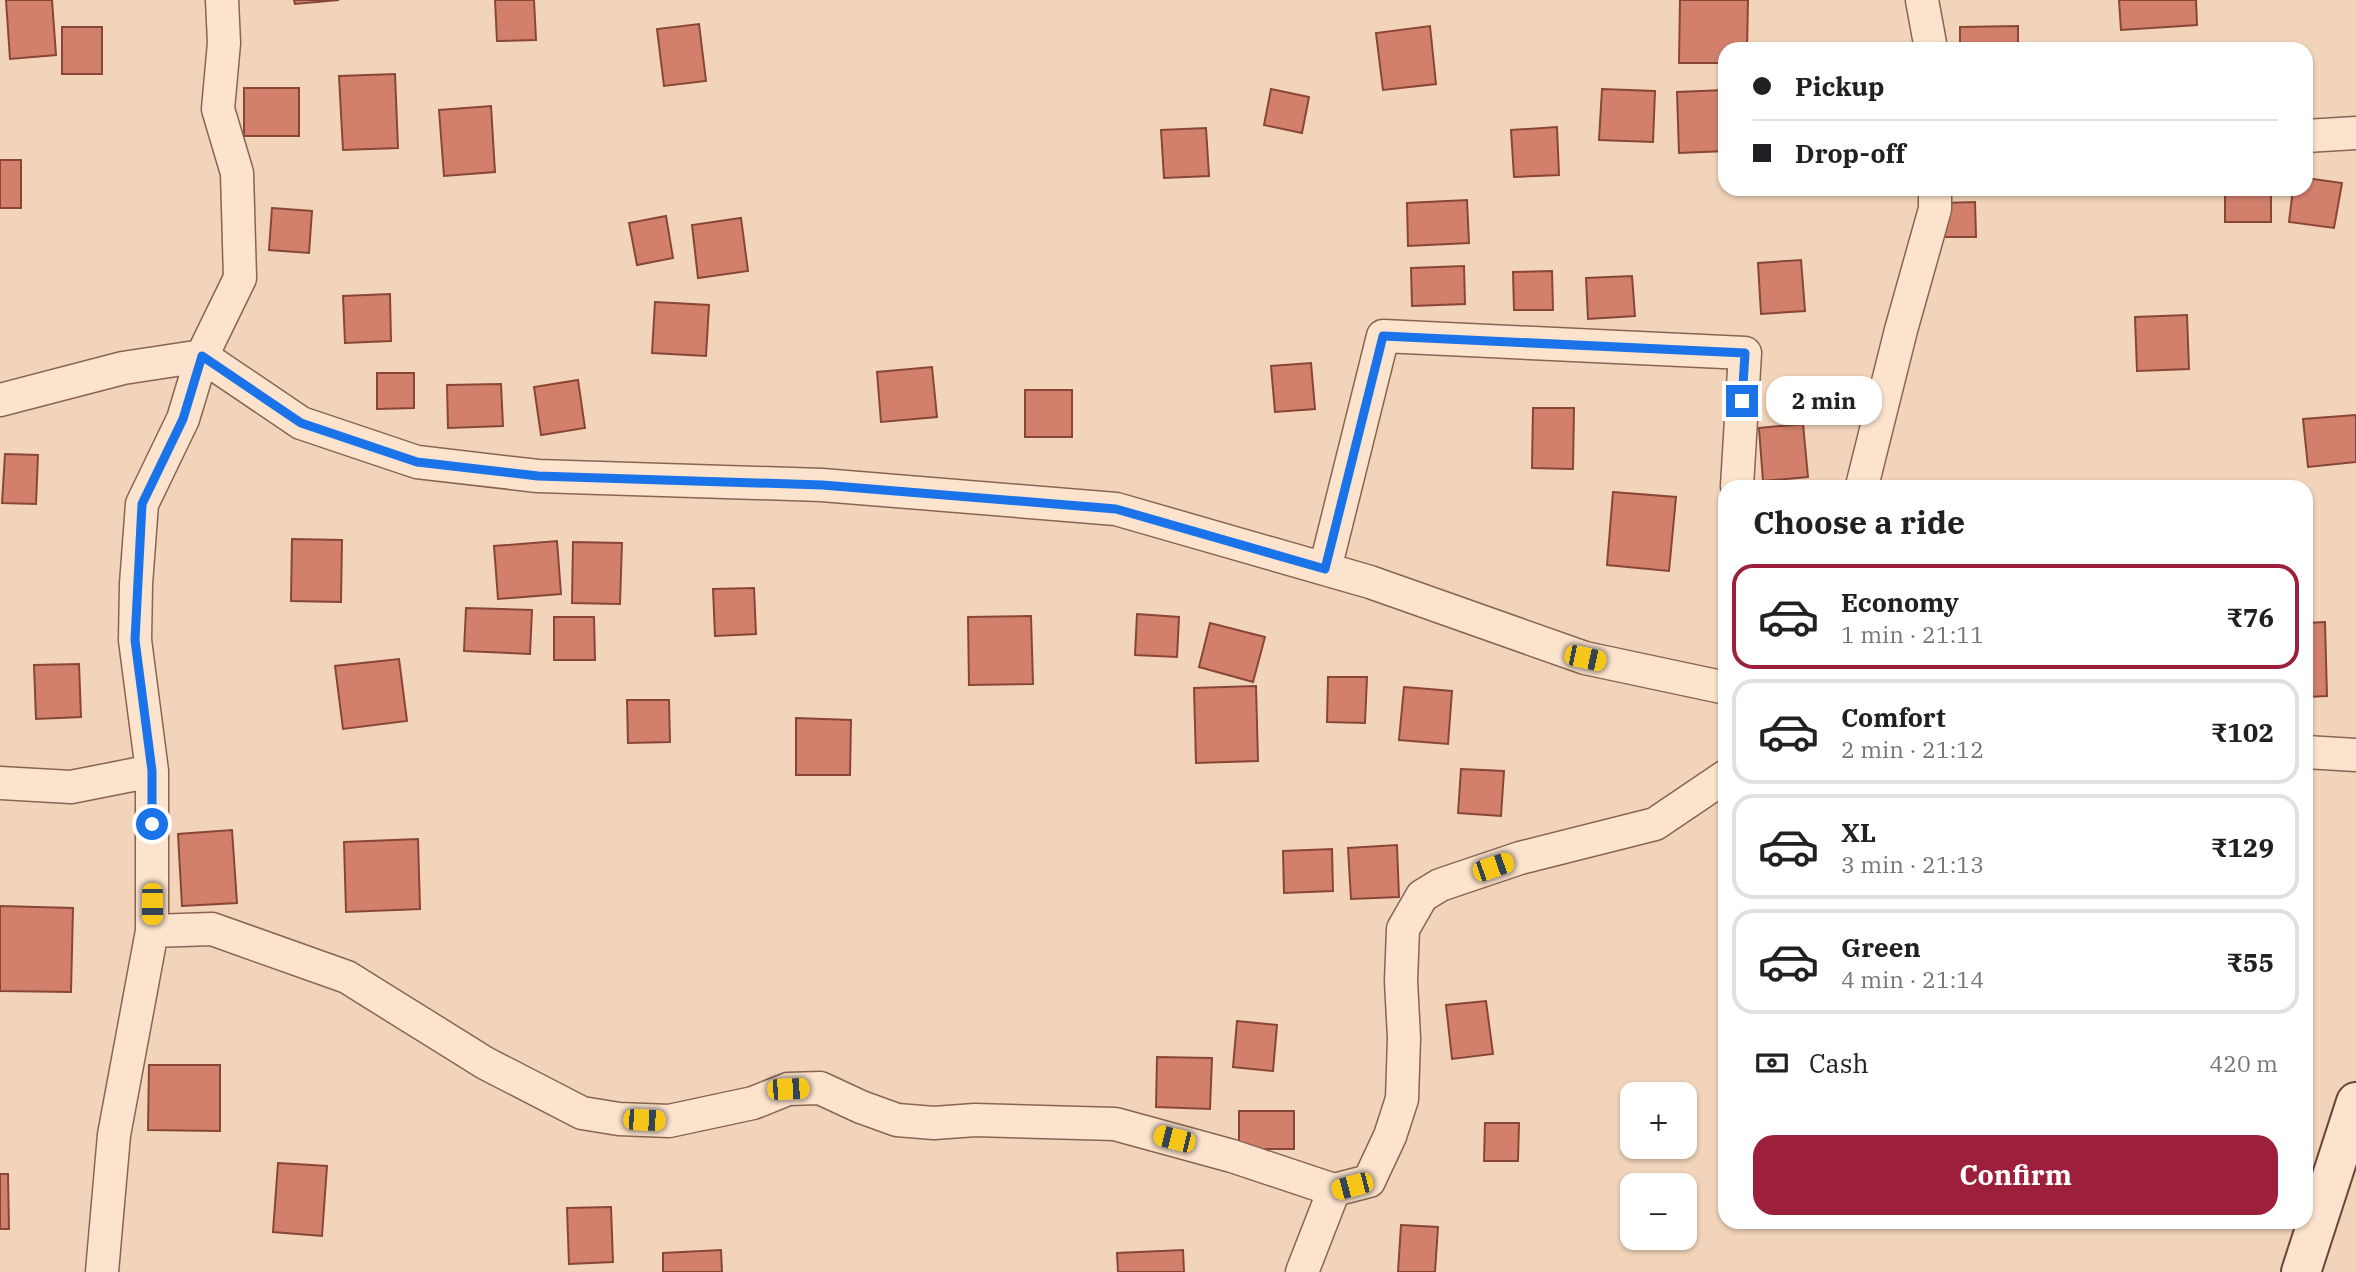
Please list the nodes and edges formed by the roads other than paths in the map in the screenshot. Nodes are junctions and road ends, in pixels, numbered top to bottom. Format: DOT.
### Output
graph roads {
  1 [pos="222,0"];
  2 [pos="1922,0"];
  3 [pos="1930,42"];
  4 [pos="2356,133"];
  5 [pos="2313,136"];
  6 [pos="1935,196"];
  7 [pos="202,356"];
  8 [pos="0,400"];
  9 [pos="1737,480"];
  10 [pos="1864,480"];
  11 [pos="1325,569"];
  12 [pos="1718,686"];
  13 [pos="2313,752"];
  14 [pos="2356,755"];
  15 [pos="152,771"];
  16 [pos="1718,781"];
  17 [pos="0,783"];
  18 [pos="152,931"];
  19 [pos="2356,1101"];
  20 [pos="1334,1191"];
  21 [pos="102,1272"];
  22 [pos="1302,1272"];
  23 [pos="2301,1272"];
  1 -- 7 [label="street"];
  2 -- 3 [label="street"];
  4 -- 5 [label="street"];
  6 -- 10 [label="street"];
  7 -- 8 [label="street"];
  7 -- 11 [label="street"];
  7 -- 15 [label="street"];
  9 -- 11 [label="street"];
  11 -- 12 [label="street"];
  13 -- 14 [label="street"];
  15 -- 17 [label="street"];
  15 -- 18 [label="street"];
  16 -- 20 [label="street"];
  18 -- 20 [label="street"];
  18 -- 21 [label="street"];
  19 -- 23 [label="main road"];
  20 -- 22 [label="street"];
}
